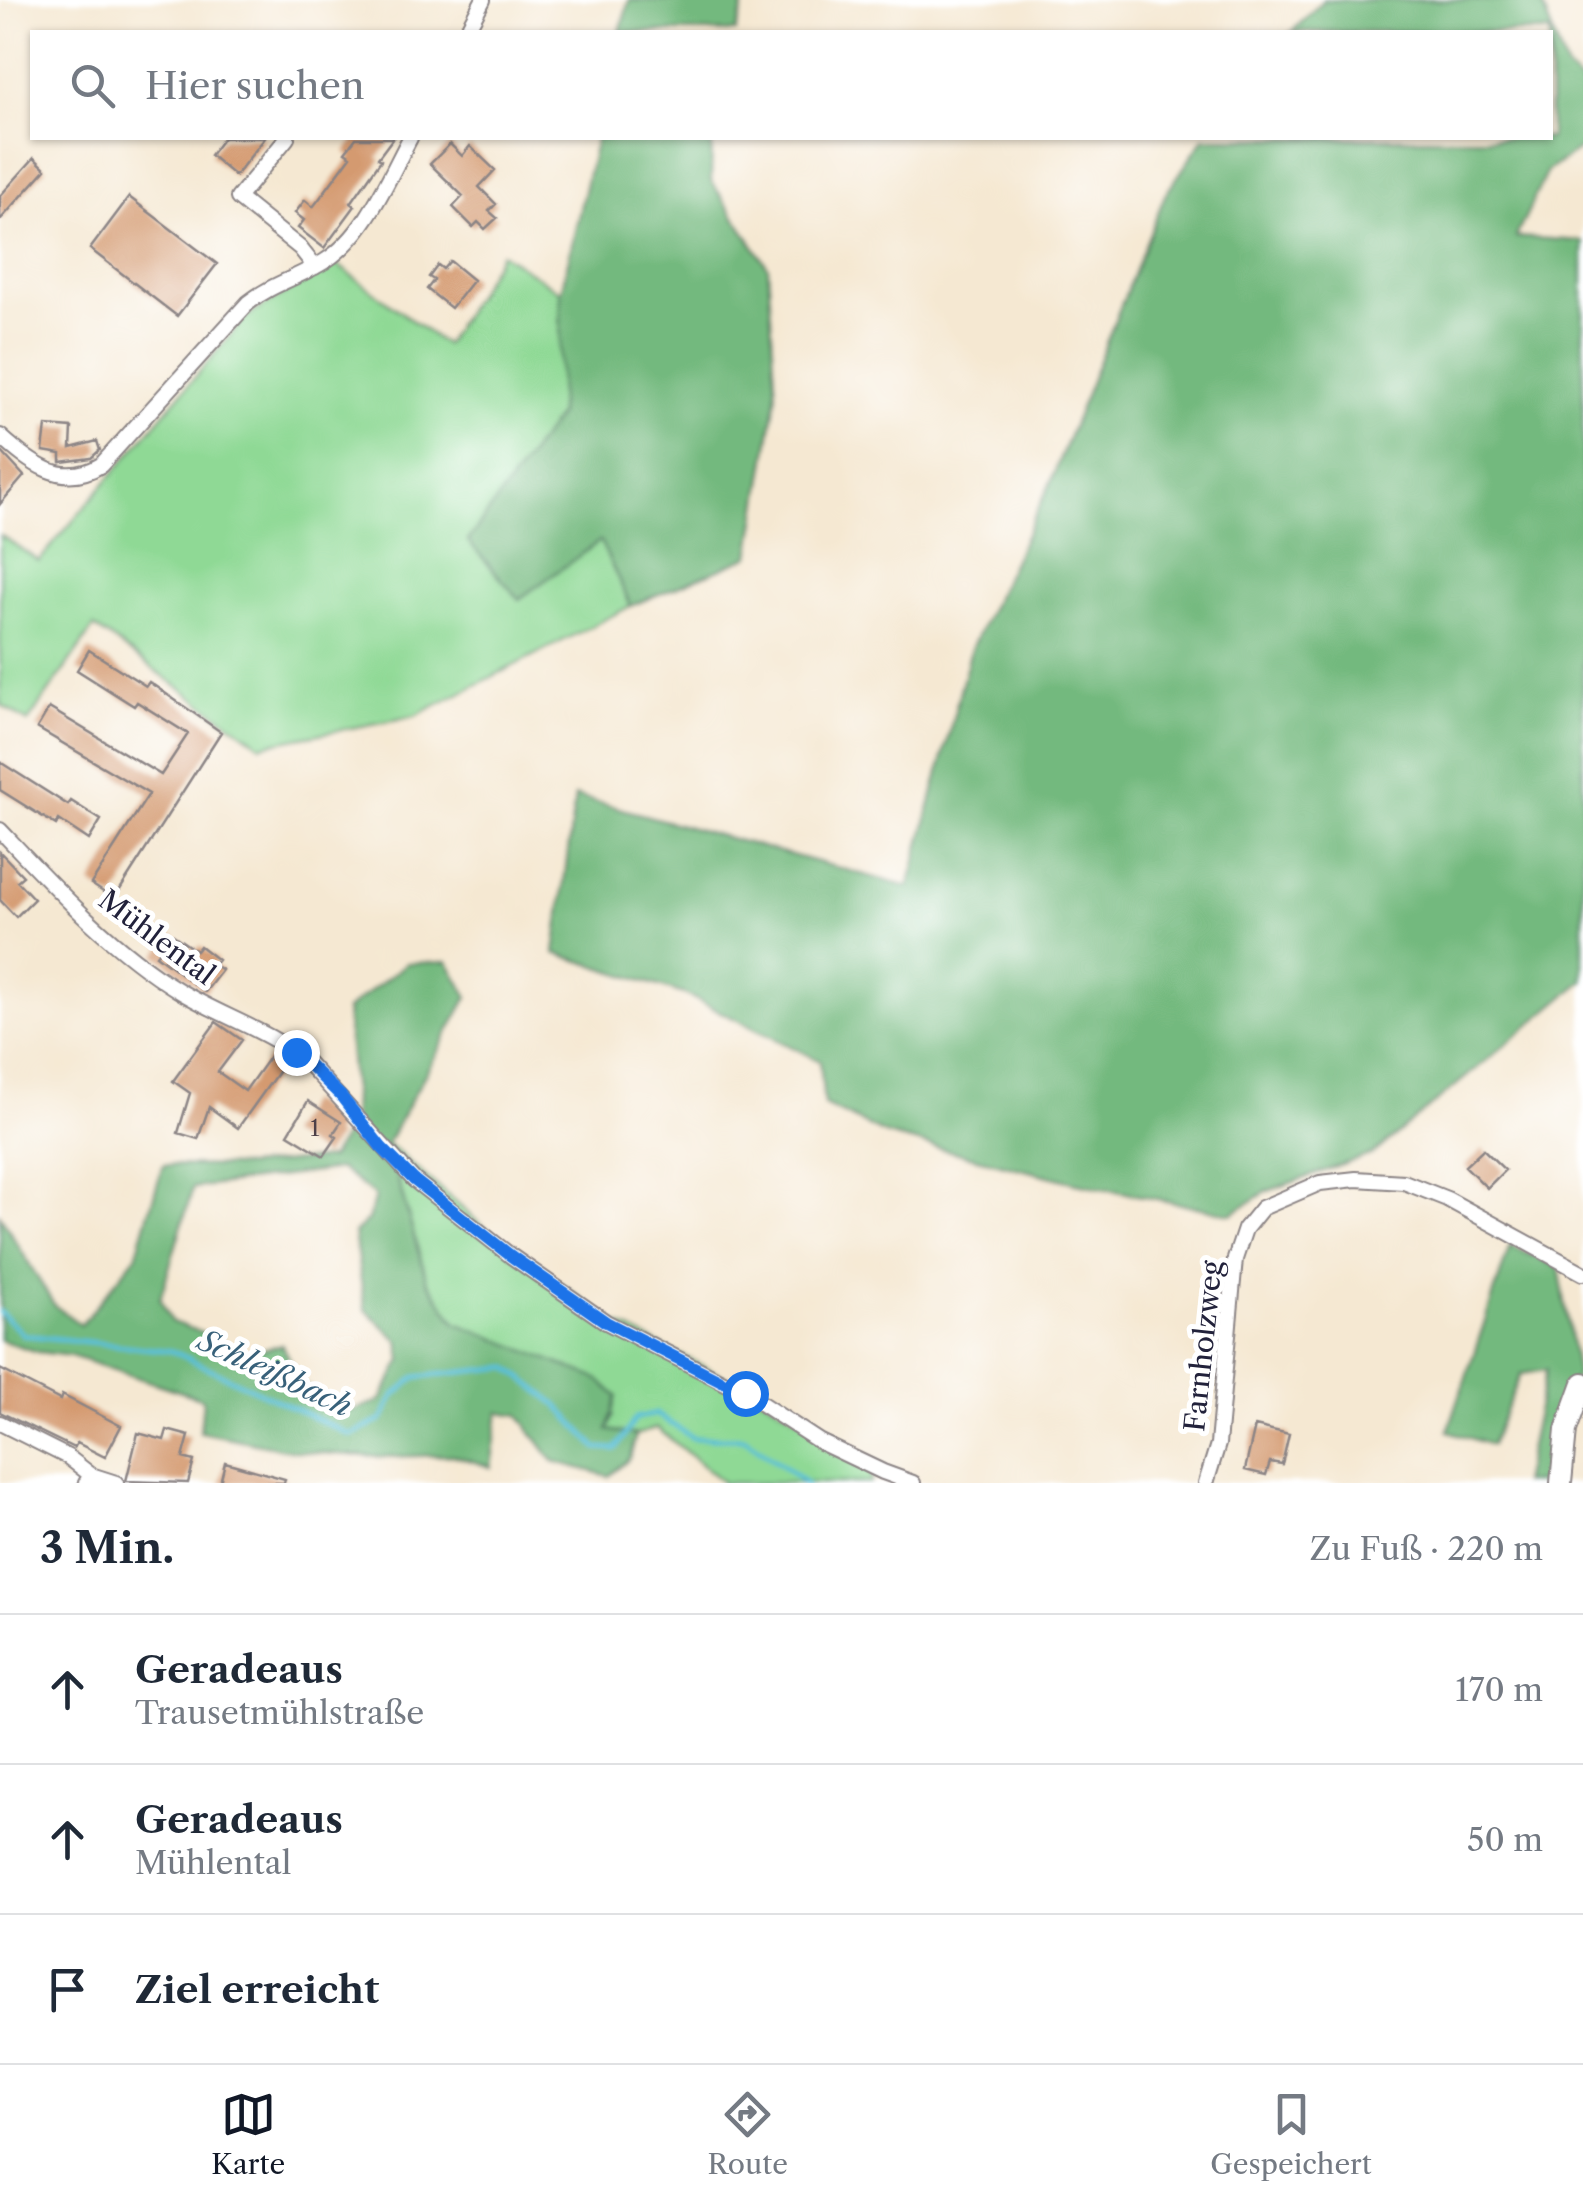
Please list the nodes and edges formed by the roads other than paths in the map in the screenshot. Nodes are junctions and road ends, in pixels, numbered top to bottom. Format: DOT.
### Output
graph roads {
  1 [pos="483,0"];
  2 [pos="467,30"];
  3 [pos="285,140"];
  4 [pos="409,140"];
  5 [pos="315,267"];
  6 [pos="0,436"];
  7 [pos="0,830"];
  8 [pos="1583,1273"];
  9 [pos="1583,1383"];
  10 [pos="0,1423"];
  11 [pos="89,1479"];
  12 [pos="116,1483"];
  13 [pos="913,1483"];
  14 [pos="1206,1483"];
  15 [pos="1560,1483"];
  1 -- 2 [label="street"];
  3 -- 5 [label="street"];
  4 -- 5 [label="street"];
  5 -- 6 [label="street"];
  7 -- 13 [label="street, Mühlental"];
  8 -- 14 [label="street, Farnholzweg"];
  9 -- 15 [label="main road"];
  10 -- 11 [label="street"];
  11 -- 12 [label="street"];
}
